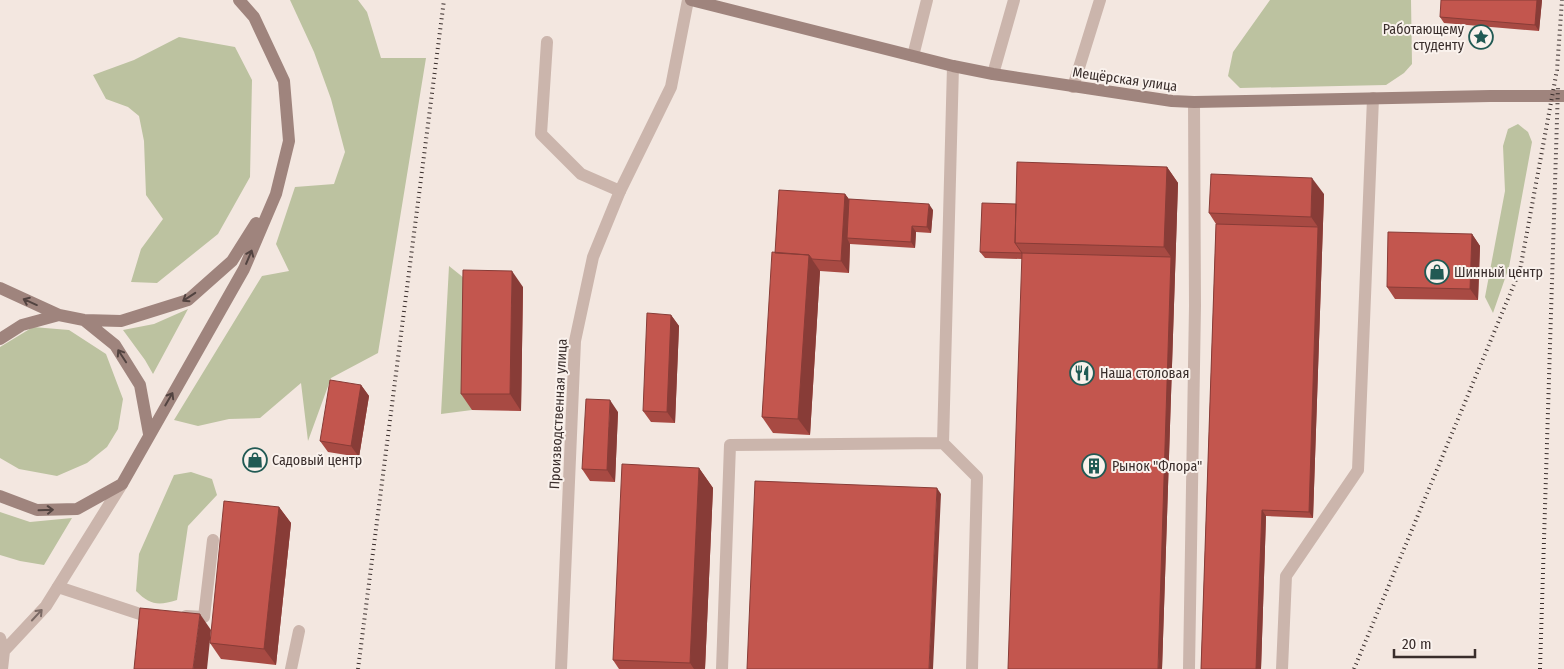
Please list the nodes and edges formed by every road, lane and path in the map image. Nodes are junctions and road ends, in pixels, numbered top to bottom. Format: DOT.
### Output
graph roads {
  1 [pos="239,0"];
  2 [pos="690,0"];
  3 [pos="927,0"];
  4 [pos="1014,0"];
  5 [pos="1100,0"];
  6 [pos="547,42"];
  7 [pos="913,56"];
  8 [pos="953,66"];
  9 [pos="994,74"];
  10 [pos="1073,87"];
  11 [pos="1564,96"];
  12 [pos="1373,98"];
  13 [pos="1194,102"];
  14 [pos="620,191"];
  15 [pos="276,194"];
  16 [pos="0,288"];
  17 [pos="59,315"];
  18 [pos="84,320"];
  19 [pos="0,339"];
  20 [pos="149,434"];
  21 [pos="943,443"];
  22 [pos="122,484"];
  23 [pos="0,496"];
  24 [pos="213,540"];
  25 [pos="58,587"];
  26 [pos="298,631"];
  27 [pos="0,638"];
  28 [pos="4,651"];
  29 [pos="2,669"];
  30 [pos="291,669"];
  31 [pos="561,669"];
  32 [pos="722,669"];
  33 [pos="972,669"];
  34 [pos="1189,669"];
  35 [pos="1282,669"];
  1 -- 15 [label="main road"];
  2 -- 7 [label="main road, Мещёрская улица"];
  2 -- 14 [label="street, Производственная улица"];
  3 -- 7 [label="street"];
  4 -- 9 [label="street"];
  5 -- 10 [label="street"];
  6 -- 14 [label="street"];
  7 -- 8 [label="main road, Мещёрская улица"];
  8 -- 9 [label="main road, Мещёрская улица"];
  8 -- 21 [label="street"];
  9 -- 10 [label="main road, Мещёрская улица"];
  10 -- 13 [label="main road, Мещёрская улица"];
  11 -- 12 [label="main road, Мещёрская улица"];
  12 -- 13 [label="main road, Мещёрская улица"];
  12 -- 35 [label="street"];
  13 -- 34 [label="street"];
  14 -- 31 [label="street, Производственная улица"];
  15 -- 18 [label="main road, one-way"];
  20 -- 15 [label="main road, one-way"];
  17 -- 16 [label="main road, one-way"];
  17 -- 18 [label="main road"];
  17 -- 19 [label="main road"];
  20 -- 18 [label="main road, one-way"];
  20 -- 22 [label="main road"];
  21 -- 32 [label="street"];
  21 -- 33 [label="street"];
  23 -- 22 [label="main road, one-way"];
  22 -- 25 [label="street"];
  24 -- 25 [label="street"];
  28 -- 25 [label="street, one-way"];
  26 -- 30 [label="street"];
  27 -- 28 [label="street"];
  28 -- 29 [label="street"];
}
